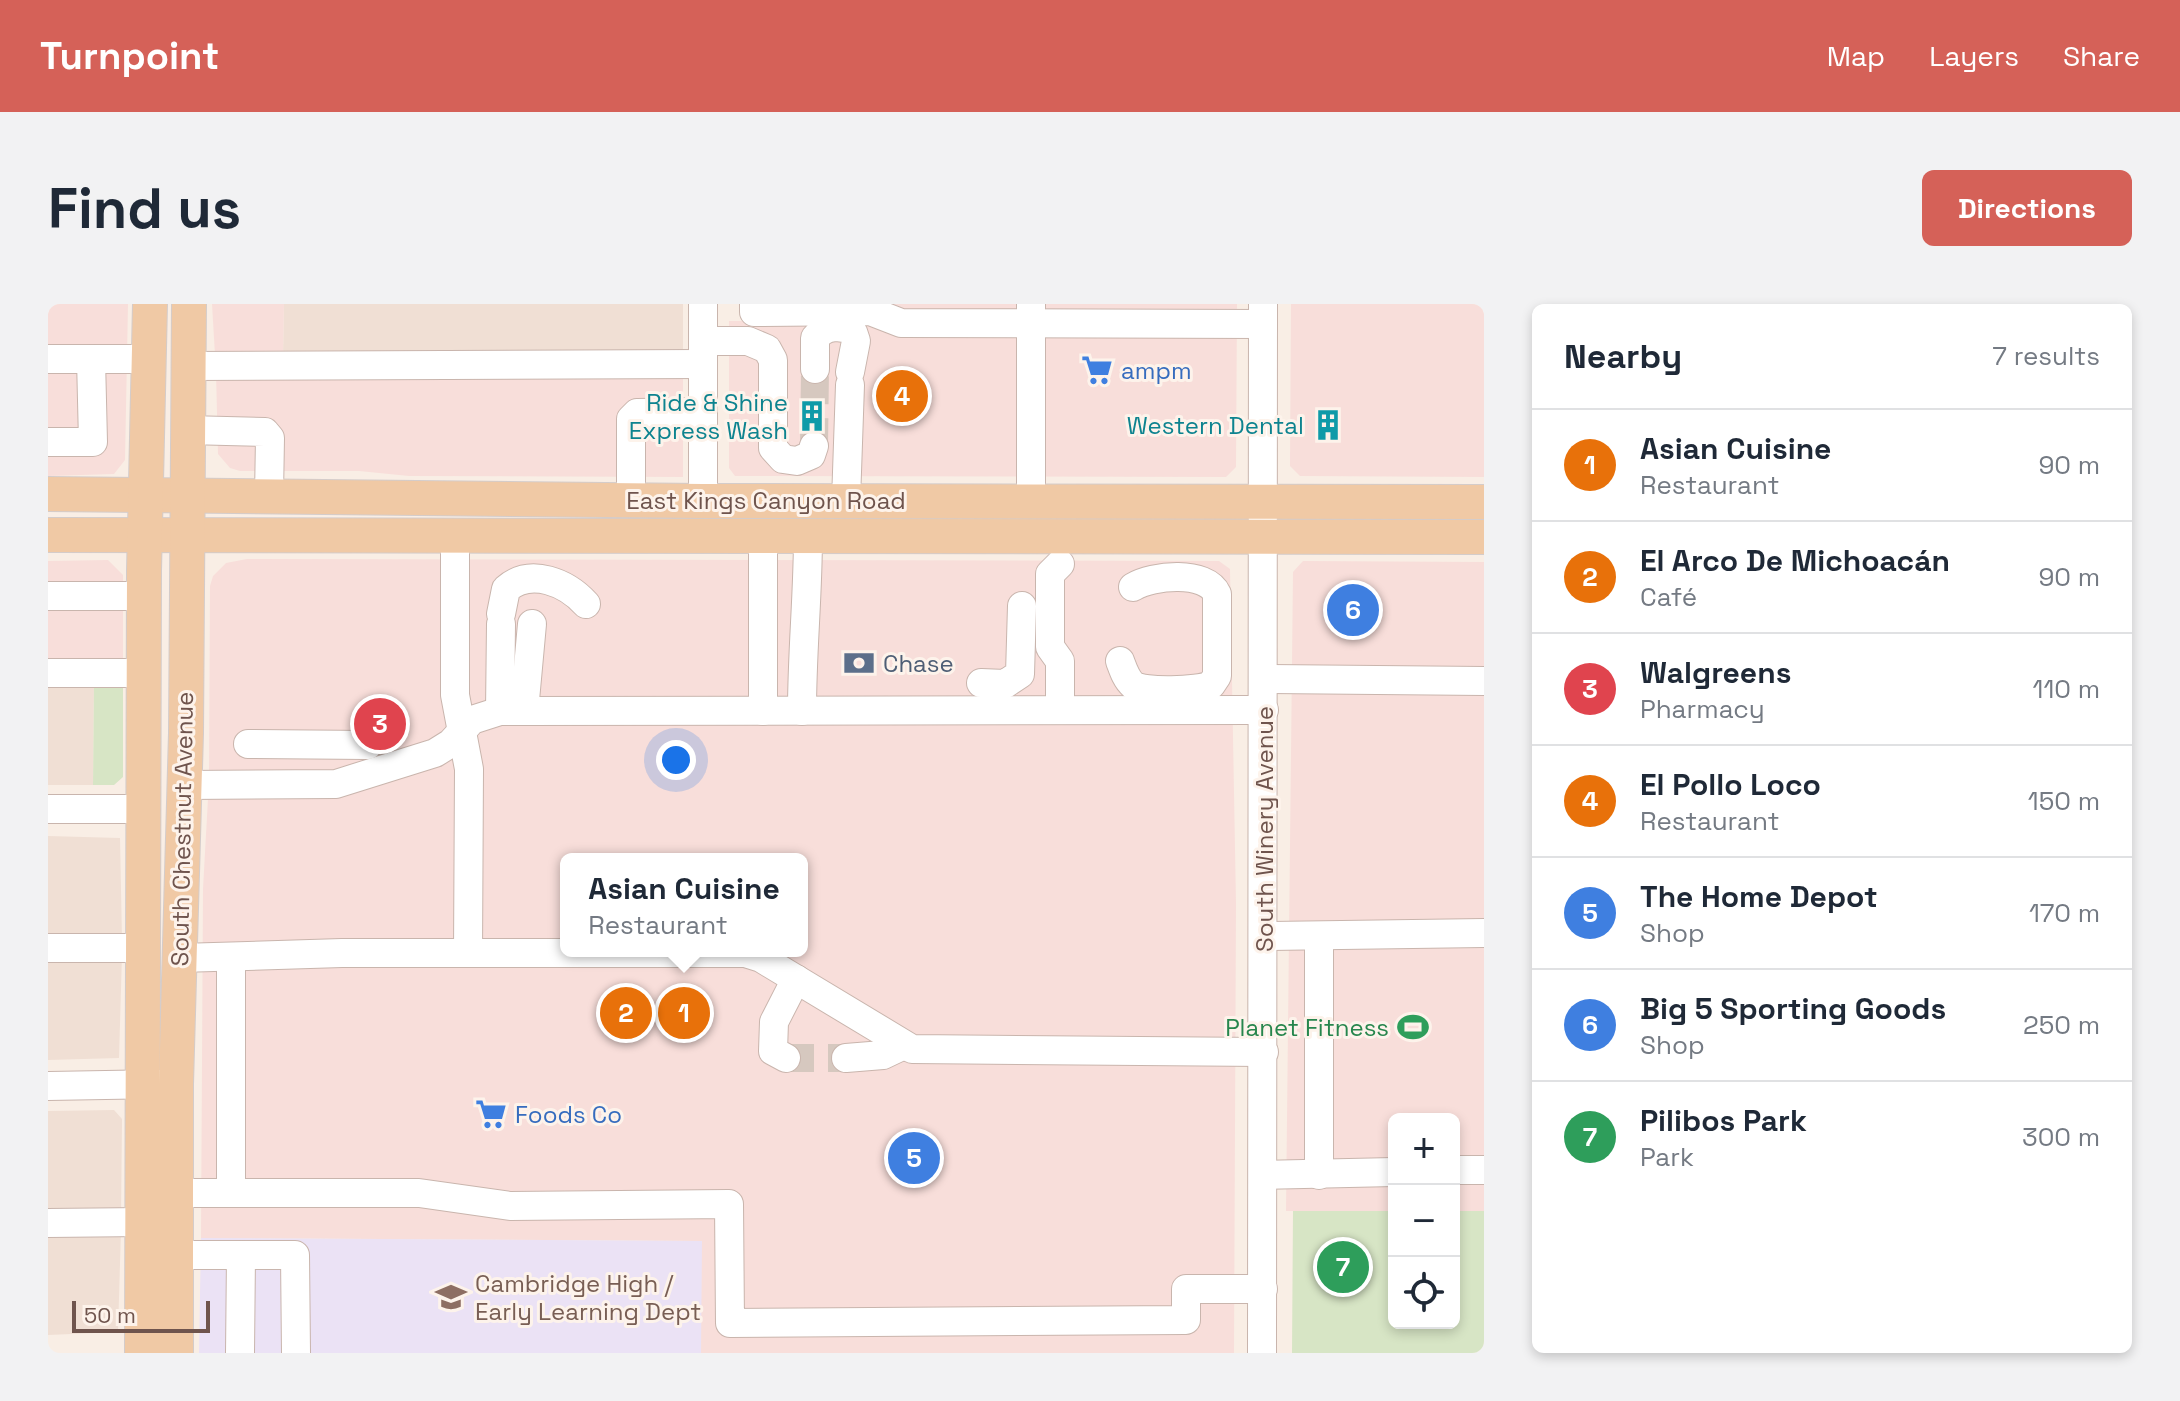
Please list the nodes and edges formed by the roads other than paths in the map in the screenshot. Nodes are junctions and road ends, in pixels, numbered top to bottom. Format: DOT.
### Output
graph roads {
  1 [pos="150,304"];
  2 [pos="189,304"];
  3 [pos="703,304"];
  4 [pos="754,304"];
  5 [pos="1031,314"];
  6 [pos="1263,314"];
  7 [pos="703,353"];
  8 [pos="48,359"];
  9 [pos="91,359"];
  10 [pos="149,359"];
  11 [pos="188,366"];
  12 [pos="815,369"];
  13 [pos="703,412"];
  14 [pos="187,430"];
  15 [pos="48,442"];
  16 [pos="814,446"];
  17 [pos="48,494"];
  18 [pos="146,494"];
  19 [pos="186,494"];
  20 [pos="269,495"];
  21 [pos="631,500"];
  22 [pos="703,501"];
  23 [pos="846,501"];
  24 [pos="1031,501"];
  25 [pos="1264,501"];
  26 [pos="1484,502"];
  27 [pos="145,534"];
  28 [pos="186,534"];
  29 [pos="455,534"];
  30 [pos="48,535"];
  31 [pos="763,535"];
  32 [pos="808,535"];
  33 [pos="1264,536"];
  34 [pos="1484,537"];
  35 [pos="1060,550"];
  36 [pos="1133,587"];
  37 [pos="48,596"];
  38 [pos="144,596"];
  39 [pos="1022,606"];
  40 [pos="1120,661"];
  41 [pos="48,673"];
  42 [pos="144,673"];
  43 [pos="1264,679"];
  44 [pos="1484,681"];
  45 [pos="981,683"];
  46 [pos="1060,710"];
  47 [pos="1264,710"];
  48 [pos="512,711"];
  49 [pos="763,711"];
  50 [pos="802,711"];
  51 [pos="461,731"];
  52 [pos="248,744"];
  53 [pos="390,750"];
  54 [pos="184,785"];
  55 [pos="48,809"];
  56 [pos="144,809"];
  57 [pos="1484,933"];
  58 [pos="1264,936"];
  59 [pos="1319,936"];
  60 [pos="48,948"];
  61 [pos="143,948"];
  62 [pos="468,953"];
  63 [pos="560,953"];
  64 [pos="231,957"];
  65 [pos="758,957"];
  66 [pos="180,958"];
  67 [pos="796,979"];
  68 [pos="904,1045"];
  69 [pos="1264,1052"];
  70 [pos="786,1058"];
  71 [pos="846,1058"];
  72 [pos="143,1084"];
  73 [pos="176,1084"];
  74 [pos="48,1086"];
  75 [pos="1460,1170"];
  76 [pos="1484,1170"];
  77 [pos="1388,1172"];
  78 [pos="1264,1175"];
  79 [pos="1319,1175"];
  80 [pos="176,1193"];
  81 [pos="231,1193"];
  82 [pos="143,1222"];
  83 [pos="48,1223"];
  84 [pos="176,1255"];
  85 [pos="241,1255"];
  86 [pos="1263,1289"];
  87 [pos="142,1353"];
  88 [pos="176,1353"];
  89 [pos="240,1353"];
  90 [pos="296,1353"];
  91 [pos="1262,1353"];
  1 -- 10 [label="main road, South Chestnut Avenue"];
  2 -- 11 [label="main road, South Chestnut Avenue"];
  3 -- 7 [label="street"];
  4 -- 5 [label="street"];
  5 -- 6 [label="street"];
  5 -- 24 [label="street"];
  6 -- 25 [label="street, South Winery Avenue"];
  7 -- 11 [label="street"];
  7 -- 13 [label="street"];
  7 -- 16 [label="street"];
  8 -- 9 [label="street"];
  9 -- 10 [label="street"];
  9 -- 15 [label="street"];
  10 -- 18 [label="main road, South Chestnut Avenue"];
  11 -- 14 [label="main road, South Chestnut Avenue"];
  12 -- 23 [label="street"];
  13 -- 21 [label="street"];
  13 -- 22 [label="street"];
  14 -- 19 [label="main road, South Chestnut Avenue"];
  14 -- 20 [label="street"];
  17 -- 18 [label="main road, East Kings Canyon Road"];
  18 -- 19 [label="main road, East Kings Canyon Road"];
  18 -- 27 [label="main road, South Chestnut Avenue"];
  19 -- 20 [label="main road, East Kings Canyon Road"];
  19 -- 28 [label="main road, South Chestnut Avenue"];
  20 -- 21 [label="main road, East Kings Canyon Road"];
  21 -- 22 [label="main road, East Kings Canyon Road"];
  22 -- 23 [label="main road, East Kings Canyon Road"];
  23 -- 24 [label="main road, East Kings Canyon Road"];
  24 -- 25 [label="main road, East Kings Canyon Road"];
  25 -- 26 [label="main road, East Kings Canyon Road"];
  25 -- 33 [label="street, South Winery Avenue"];
  27 -- 28 [label="main road, East Kings Canyon Road"];
  27 -- 30 [label="main road, East Kings Canyon Road"];
  27 -- 38 [label="main road, South Chestnut Avenue"];
  28 -- 29 [label="main road, East Kings Canyon Road"];
  28 -- 54 [label="main road, South Chestnut Avenue"];
  29 -- 31 [label="main road, East Kings Canyon Road"];
  29 -- 51 [label="street"];
  31 -- 32 [label="main road, East Kings Canyon Road"];
  31 -- 49 [label="street"];
  32 -- 35 [label="main road, East Kings Canyon Road"];
  32 -- 50 [label="street"];
  33 -- 34 [label="main road, East Kings Canyon Road"];
  33 -- 35 [label="main road, East Kings Canyon Road"];
  33 -- 43 [label="street, South Winery Avenue"];
  35 -- 46 [label="street"];
  36 -- 40 [label="street"];
  37 -- 38 [label="street"];
  38 -- 42 [label="main road, South Chestnut Avenue"];
  39 -- 45 [label="street"];
  41 -- 42 [label="street"];
  42 -- 56 [label="main road, South Chestnut Avenue"];
  43 -- 44 [label="street"];
  43 -- 47 [label="street, South Winery Avenue"];
  46 -- 47 [label="street"];
  46 -- 50 [label="street"];
  47 -- 58 [label="street, South Winery Avenue"];
  48 -- 48 [label="street"];
  48 -- 49 [label="street"];
  48 -- 51 [label="street"];
  49 -- 50 [label="street"];
  51 -- 53 [label="street"];
  51 -- 62 [label="street"];
  52 -- 53 [label="street"];
  53 -- 54 [label="street"];
  54 -- 66 [label="main road, South Chestnut Avenue"];
  55 -- 56 [label="street"];
  56 -- 61 [label="main road, South Chestnut Avenue"];
  56 -- 66 [label="main road"];
  57 -- 59 [label="street"];
  58 -- 59 [label="street"];
  58 -- 69 [label="street, South Winery Avenue"];
  59 -- 79 [label="street"];
  60 -- 61 [label="street"];
  61 -- 72 [label="main road, South Chestnut Avenue"];
  62 -- 63 [label="street"];
  62 -- 64 [label="street"];
  64 -- 66 [label="street"];
  64 -- 81 [label="street"];
  65 -- 67 [label="street"];
  66 -- 73 [label="main road, South Chestnut Avenue"];
  67 -- 68 [label="street"];
  67 -- 70 [label="street"];
  68 -- 69 [label="street"];
  68 -- 71 [label="street"];
  69 -- 78 [label="street, South Winery Avenue"];
  72 -- 73 [label="street"];
  72 -- 74 [label="street"];
  72 -- 82 [label="main road, South Chestnut Avenue"];
  73 -- 80 [label="main road, South Chestnut Avenue"];
  75 -- 76 [label="street"];
  77 -- 79 [label="street"];
  78 -- 79 [label="street"];
  78 -- 86 [label="street, South Winery Avenue"];
  80 -- 81 [label="street"];
  80 -- 84 [label="main road, South Chestnut Avenue"];
  81 -- 86 [label="street"];
  82 -- 83 [label="street"];
  82 -- 87 [label="main road, South Chestnut Avenue"];
  84 -- 85 [label="street"];
  84 -- 88 [label="main road, South Chestnut Avenue"];
  85 -- 89 [label="street"];
  85 -- 90 [label="street"];
  86 -- 91 [label="street, South Winery Avenue"];
}
